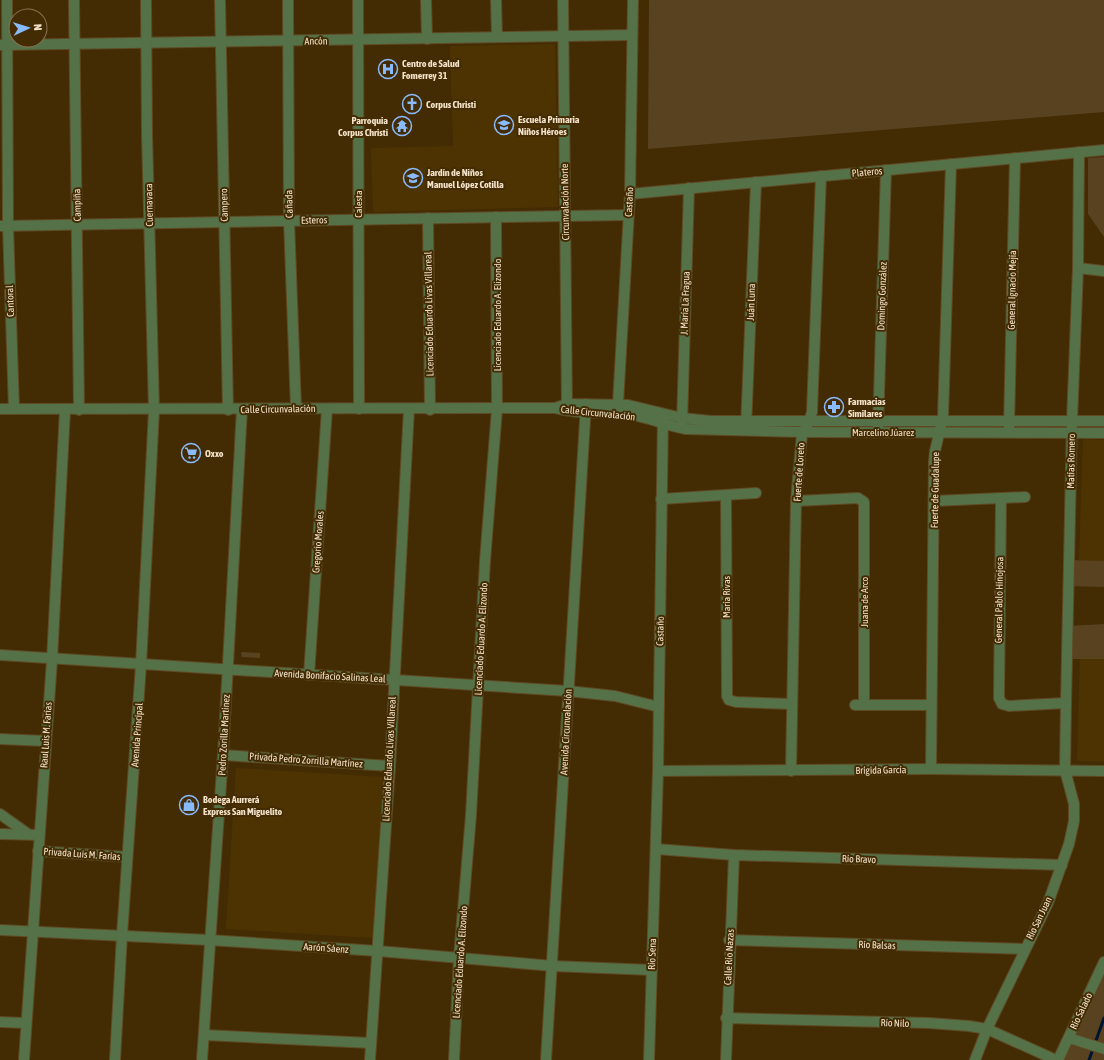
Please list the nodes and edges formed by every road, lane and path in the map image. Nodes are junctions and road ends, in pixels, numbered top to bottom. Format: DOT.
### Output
graph roads {
  1 [pos="7,0"];
  2 [pos="74,0"];
  3 [pos="146,0"];
  4 [pos="220,0"];
  5 [pos="288,0"];
  6 [pos="358,0"];
  7 [pos="426,0"];
  8 [pos="496,0"];
  9 [pos="563,0"];
  10 [pos="633,0"];
  11 [pos="563,35"];
  12 [pos="632,35"];
  13 [pos="496,36"];
  14 [pos="427,39"];
  15 [pos="358,40"];
  16 [pos="220,42"];
  17 [pos="288,42"];
  18 [pos="146,43"];
  19 [pos="75,44"];
  20 [pos="4,45"];
  21 [pos="3,111"];
  22 [pos="1104,150"];
  23 [pos="1078,152"];
  24 [pos="1015,158"];
  25 [pos="951,164"];
  26 [pos="886,170"];
  27 [pos="821,176"];
  28 [pos="756,182"];
  29 [pos="688,188"];
  30 [pos="630,194"];
  31 [pos="628,215"];
  32 [pos="565,216"];
  33 [pos="496,217"];
  34 [pos="428,218"];
  35 [pos="358,219"];
  36 [pos="290,220"];
  37 [pos="224,222"];
  38 [pos="149,223"];
  39 [pos="77,224"];
  40 [pos="4,226"];
  41 [pos="1078,268"];
  42 [pos="1104,271"];
  43 [pos="5,292"];
  44 [pos="618,404"];
  45 [pos="296,408"];
  46 [pos="327,408"];
  47 [pos="497,408"];
  48 [pos="567,408"];
  49 [pos="586,408"];
  50 [pos="0,409"];
  51 [pos="14,409"];
  52 [pos="242,409"];
  53 [pos="359,409"];
  54 [pos="409,409"];
  55 [pos="65,410"];
  56 [pos="79,410"];
  57 [pos="154,410"];
  58 [pos="228,410"];
  59 [pos="430,410"];
  60 [pos="682,418"];
  61 [pos="663,419"];
  62 [pos="1009,421"];
  63 [pos="1072,421"];
  64 [pos="1104,421"];
  65 [pos="809,422"];
  66 [pos="942,422"];
  67 [pos="747,426"];
  68 [pos="878,427"];
  69 [pos="681,428"];
  70 [pos="802,432"];
  71 [pos="940,432"];
  72 [pos="1009,433"];
  73 [pos="1072,433"];
  74 [pos="1104,433"];
  75 [pos="756,493"];
  76 [pos="726,496"];
  77 [pos="1025,497"];
  78 [pos="1001,498"];
  79 [pos="661,499"];
  80 [pos="796,501"];
  81 [pos="934,501"];
  82 [pos="0,655"];
  83 [pos="52,660"];
  84 [pos="141,665"];
  85 [pos="227,670"];
  86 [pos="309,675"];
  87 [pos="394,680"];
  88 [pos="479,685"];
  89 [pos="568,691"];
  90 [pos="1066,703"];
  91 [pos="792,704"];
  92 [pos="931,705"];
  93 [pos="659,706"];
  94 [pos="0,739"];
  95 [pos="46,741"];
  96 [pos="223,755"];
  97 [pos="390,766"];
  98 [pos="931,769"];
  99 [pos="1066,770"];
  100 [pos="658,771"];
  101 [pos="791,771"];
  102 [pos="1104,771"];
  103 [pos="0,814"];
  104 [pos="0,834"];
  105 [pos="28,834"];
  106 [pos="39,835"];
  107 [pos="656,848"];
  108 [pos="38,851"];
  109 [pos="734,855"];
  110 [pos="127,857"];
  111 [pos="1062,865"];
  112 [pos="0,930"];
  113 [pos="32,932"];
  114 [pos="122,935"];
  115 [pos="209,940"];
  116 [pos="729,940"];
  117 [pos="1024,949"];
  118 [pos="378,951"];
  119 [pos="459,958"];
  120 [pos="1104,962"];
  121 [pos="553,966"];
  122 [pos="652,970"];
  123 [pos="726,1018"];
  124 [pos="0,1022"];
  125 [pos="25,1023"];
  126 [pos="987,1029"];
  127 [pos="204,1034"];
  128 [pos="1068,1038"];
  129 [pos="371,1042"];
  130 [pos="203,1047"];
  131 [pos="1104,1049"];
  132 [pos="24,1060"];
  133 [pos="115,1060"];
  134 [pos="202,1060"];
  135 [pos="211,1060"];
  136 [pos="370,1060"];
  137 [pos="454,1060"];
  138 [pos="546,1060"];
  139 [pos="649,1060"];
  140 [pos="726,1060"];
  141 [pos="975,1060"];
  142 [pos="1057,1060"];
  1 -- 20 [label="street, Cantoral"];
  2 -- 19 [label="street, Campiña"];
  3 -- 18 [label="street, Cuernavaca"];
  4 -- 16 [label="street, Campero"];
  5 -- 17 [label="street, Cañada"];
  6 -- 15 [label="street, Calesta"];
  7 -- 14 [label="street"];
  8 -- 13 [label="street"];
  9 -- 11 [label="street, Circunvalación Norte"];
  10 -- 12 [label="street, Castaño"];
  11 -- 12 [label="street, Ancón"];
  11 -- 13 [label="street, Ancón"];
  11 -- 32 [label="street, Circunvalación Norte"];
  12 -- 30 [label="street, Castaño"];
  13 -- 14 [label="street, Ancón"];
  14 -- 15 [label="street, Ancón"];
  15 -- 17 [label="street, Ancón"];
  15 -- 35 [label="street, Calesta"];
  16 -- 17 [label="street, Ancón"];
  16 -- 18 [label="street, Ancón"];
  16 -- 37 [label="street, Campero"];
  17 -- 36 [label="street, Cañada"];
  18 -- 19 [label="street, Ancón"];
  18 -- 38 [label="street, Cuernavaca"];
  19 -- 20 [label="street, Ancón"];
  19 -- 39 [label="street, Campiña"];
  20 -- 21 [label="street, Cantoral"];
  21 -- 40 [label="street, Cantoral"];
  22 -- 23 [label="street, Plateros"];
  23 -- 24 [label="street, Plateros"];
  23 -- 41 [label="street, Matías Romero"];
  24 -- 25 [label="street, Plateros"];
  24 -- 62 [label="street, General Ignacio Mejía"];
  25 -- 26 [label="street, Plateros"];
  25 -- 66 [label="street, Fuerte de Guadalupe"];
  26 -- 27 [label="street, Plateros"];
  26 -- 68 [label="street, Domingo González"];
  27 -- 28 [label="street, Plateros"];
  27 -- 65 [label="street, Fuerte de Loreto"];
  28 -- 29 [label="street, Plateros"];
  28 -- 67 [label="street, Juán Luna"];
  29 -- 30 [label="street, Plateros"];
  29 -- 60 [label="street, J. María La Fragua"];
  30 -- 31 [label="street, Castaño"];
  31 -- 32 [label="street, Esteros"];
  31 -- 44 [label="street, Castaño"];
  32 -- 33 [label="street, Esteros"];
  32 -- 48 [label="street, Circunvalación Norte"];
  33 -- 34 [label="street, Esteros"];
  33 -- 47 [label="street, Licenciado Eduardo A. Elizondo"];
  34 -- 35 [label="street, Esteros"];
  34 -- 59 [label="street, Licenciado Eduardo Livas Villareal"];
  35 -- 36 [label="street, Esteros"];
  35 -- 53 [label="street, Calesta"];
  36 -- 37 [label="street, Esteros"];
  36 -- 45 [label="street, Cañada"];
  37 -- 38 [label="street, Esteros"];
  37 -- 58 [label="street, Campero"];
  38 -- 39 [label="street, Esteros"];
  38 -- 57 [label="street, Cuernavaca"];
  39 -- 40 [label="street, Esteros"];
  39 -- 56 [label="street, Campiña"];
  40 -- 43 [label="street, Cantoral"];
  41 -- 42 [label="street"];
  41 -- 63 [label="street, Matías Romero"];
  43 -- 51 [label="street, Cantoral"];
  44 -- 49 [label="street, Calle Circunvalación"];
  44 -- 61 [label="street, Calle Circunvalación"];
  45 -- 46 [label="street, Calle Circunvalación"];
  45 -- 52 [label="street, Calle Circunvalación"];
  46 -- 53 [label="street, Calle Circunvalación"];
  46 -- 86 [label="street, Gregorio Morales"];
  47 -- 48 [label="street, Calle Circunvalación"];
  47 -- 59 [label="street, Calle Circunvalación"];
  47 -- 88 [label="street, Licenciado Eduardo A. Elizondo"];
  48 -- 49 [label="street, Calle Circunvalación"];
  49 -- 61 [label="street, Calle Circunvalación"];
  49 -- 89 [label="street, Avenida Circunvalación"];
  50 -- 51 [label="street, Calle Circunvalación"];
  51 -- 55 [label="street, Calle Circunvalación"];
  52 -- 58 [label="street, Calle Circunvalación"];
  52 -- 85 [label="street, Pedro Zorilla Martinez"];
  53 -- 54 [label="street, Calle Circunvalación"];
  54 -- 59 [label="street, Calle Circunvalación"];
  54 -- 87 [label="street, Licenciado Eduardo Livas Villareal"];
  55 -- 56 [label="street, Calle Circunvalación"];
  55 -- 83 [label="street, Raul Luis M. Farías"];
  56 -- 57 [label="street, Calle Circunvalación"];
  57 -- 58 [label="street, Calle Circunvalación"];
  57 -- 84 [label="street, Avenida Principal"];
  60 -- 61 [label="street, Marcelino Júarez"];
  60 -- 67 [label="street, Marcelino Júarez"];
  60 -- 69 [label="street, J. María La Fragua"];
  61 -- 69 [label="street, Marcelino Júarez"];
  61 -- 79 [label="street, Castaño"];
  62 -- 63 [label="street, Marcelino Júarez"];
  62 -- 66 [label="street, Marcelino Júarez"];
  62 -- 72 [label="street, General Ignacio Mejía"];
  63 -- 64 [label="street, Marcelino Júarez"];
  63 -- 73 [label="street, Matías Romero"];
  65 -- 67 [label="street, Marcelino Júarez"];
  65 -- 68 [label="street, Marcelino Júarez"];
  65 -- 70 [label="street, Fuerte de Loreto"];
  66 -- 68 [label="street, Marcelino Júarez"];
  66 -- 71 [label="street, Fuerte de Guadalupe"];
  67 -- 69 [label="street, Marcelino Júarez"];
  67 -- 70 [label="street, Marcelino Júarez"];
  68 -- 70 [label="street, Marcelino Júarez"];
  68 -- 71 [label="street, Marcelino Júarez"];
  70 -- 80 [label="street, Fuerte de Loreto"];
  71 -- 72 [label="street, Marcelino Júarez"];
  71 -- 81 [label="street, Fuerte de Guadalupe"];
  72 -- 73 [label="street, Marcelino Júarez"];
  73 -- 74 [label="street, Marcelino Júarez"];
  73 -- 90 [label="street, Matías Romero"];
  75 -- 76 [label="street"];
  76 -- 79 [label="street"];
  76 -- 91 [label="street, María Rivas"];
  77 -- 78 [label="street"];
  78 -- 81 [label="street"];
  78 -- 90 [label="street, General Pablo Hinojosa"];
  79 -- 93 [label="street, Castaño"];
  80 -- 91 [label="street, Fuerte de Loreto"];
  80 -- 92 [label="street, Juana de Arco"];
  81 -- 92 [label="street, Fuerte de Guadalupe"];
  82 -- 83 [label="street, Avenida Bonifacio Salinas Leal"];
  83 -- 84 [label="street, Avenida Bonifacio Salinas Leal"];
  83 -- 95 [label="street, Raul Luis M. Farías"];
  84 -- 85 [label="street, Avenida Bonifacio Salinas Leal"];
  84 -- 110 [label="street, Avenida Principal"];
  85 -- 86 [label="street, Avenida Bonifacio Salinas Leal"];
  85 -- 96 [label="street, Pedro Zorilla Martinez"];
  86 -- 87 [label="street, Avenida Bonifacio Salinas Leal"];
  87 -- 88 [label="street, Avenida Bonifacio Salinas Leal"];
  87 -- 97 [label="street, Licenciado Eduardo Livas Villareal"];
  88 -- 89 [label="street, Avenida Bonifacio Salinas Leal"];
  88 -- 119 [label="street, Licenciado Eduardo A. Elizondo"];
  89 -- 93 [label="street, Avenida Bonifacio Salinas Leal"];
  89 -- 121 [label="street, Avenida Circunvalación"];
  90 -- 99 [label="street, Matías Romero"];
  91 -- 101 [label="street, Fuerte de Loreto"];
  92 -- 98 [label="street, Fuerte de Guadalupe"];
  93 -- 100 [label="street, Castaño"];
  94 -- 95 [label="street"];
  95 -- 106 [label="street, Raul Luis M. Farías"];
  96 -- 97 [label="street, Privada Pedro Zorrilla Martínez"];
  96 -- 115 [label="street, Pedro Zorilla Martinez"];
  97 -- 118 [label="street, Licenciado Eduardo Livas Villareal"];
  98 -- 99 [label="street, Brígida García"];
  98 -- 101 [label="street, Brígida García"];
  99 -- 102 [label="street, Brígida García"];
  99 -- 111 [label="street, Río San Juan"];
  100 -- 101 [label="street, Brígida García"];
  100 -- 107 [label="street, Castaño"];
  103 -- 105 [label="street"];
  104 -- 105 [label="street, Privada Luis M. Farías"];
  105 -- 106 [label="street, Privada Luis M. Farías"];
  106 -- 108 [label="street, Raul Luis M. Farías"];
  107 -- 109 [label="street, Río Bravo"];
  107 -- 122 [label="street, Río Sena"];
  108 -- 110 [label="street, Privada Luis M. Farías"];
  108 -- 113 [label="street, Raul Luis M. Farías"];
  109 -- 111 [label="street, Río Bravo"];
  109 -- 116 [label="street, Calle Río Nazas"];
  110 -- 114 [label="street, Avenida Principal"];
  111 -- 117 [label="street, Río San Juan"];
  112 -- 113 [label="street, Aarón Sáenz"];
  113 -- 114 [label="street, Aarón Sáenz"];
  113 -- 125 [label="street, Raul Luis M. Farías"];
  114 -- 115 [label="street, Aarón Sáenz"];
  114 -- 133 [label="street, Avenida Principal"];
  115 -- 118 [label="street, Aarón Sáenz"];
  115 -- 127 [label="street, Pedro Zorilla Martinez"];
  116 -- 117 [label="street, Río Balsas"];
  116 -- 123 [label="street, Calle Río Nazas"];
  117 -- 126 [label="street, Río San Juan"];
  118 -- 119 [label="street, Aarón Sáenz"];
  118 -- 129 [label="street, Licenciado Eduardo Livas Villareal"];
  119 -- 121 [label="street, Aarón Sáenz"];
  119 -- 137 [label="street, Licenciado Eduardo A. Elizondo"];
  120 -- 128 [label="street, Río Salado"];
  121 -- 122 [label="street, Aarón Sáenz"];
  121 -- 138 [label="street, Avenida Circunvalación"];
  122 -- 139 [label="street, Río Sena"];
  123 -- 126 [label="street, Río Nilo"];
  123 -- 140 [label="street, Calle Río Nazas"];
  124 -- 125 [label="street"];
  125 -- 132 [label="street, Raul Luis M. Farías"];
  126 -- 141 [label="street, Río San Juan"];
  126 -- 142 [label="street, Río Nilo"];
  127 -- 129 [label="street"];
  127 -- 130 [label="street, Pedro Zorilla Martinez"];
  128 -- 131 [label="street"];
  128 -- 142 [label="street, Río Salado"];
  129 -- 136 [label="street, Licenciado Eduardo Livas Villareal"];
  130 -- 134 [label="street, Pedro Zorilla Martinez"];
  130 -- 135 [label="street"];
}
